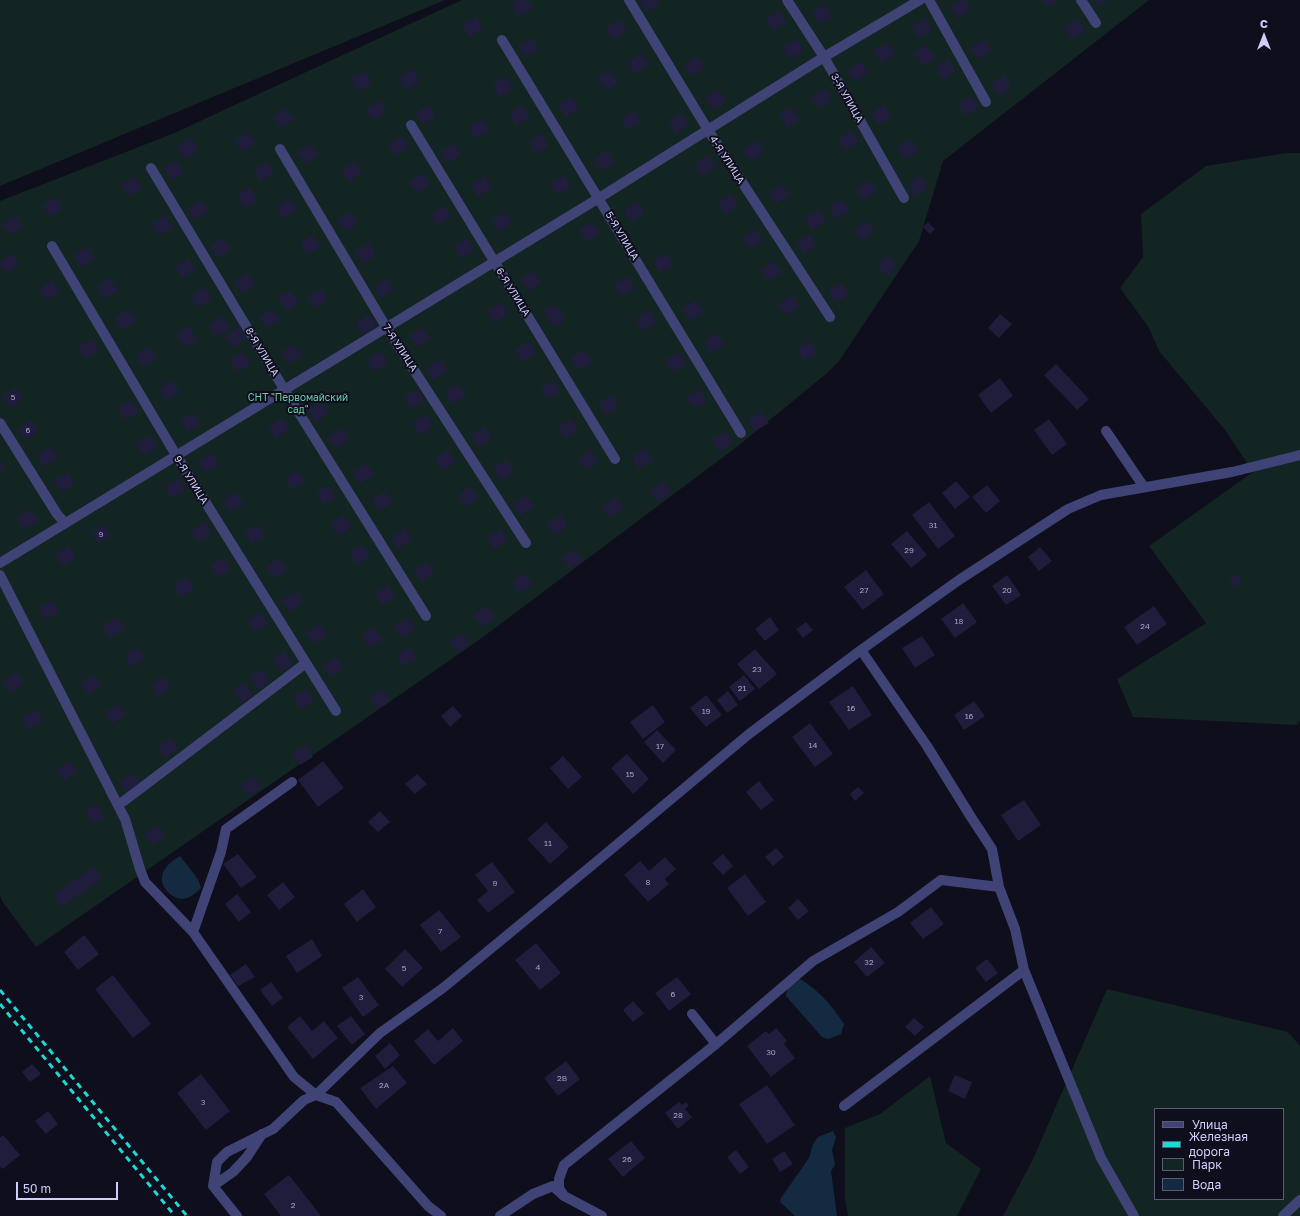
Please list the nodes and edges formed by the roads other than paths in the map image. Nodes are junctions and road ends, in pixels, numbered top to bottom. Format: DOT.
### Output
graph roads {
  1 [pos="629,0"];
  2 [pos="788,0"];
  3 [pos="920,0"];
  4 [pos="929,0"];
  5 [pos="1081,0"];
  6 [pos="1096,24"];
  7 [pos="502,40"];
  8 [pos="824,57"];
  9 [pos="986,102"];
  10 [pos="411,125"];
  11 [pos="708,130"];
  12 [pos="280,149"];
  13 [pos="151,168"];
  14 [pos="599,198"];
  15 [pos="904,198"];
  16 [pos="52,246"];
  17 [pos="494,261"];
  18 [pos="830,317"];
  19 [pos="386,327"];
  20 [pos="284,389"];
  21 [pos="0,423"];
  22 [pos="1106,431"];
  23 [pos="741,433"];
  24 [pos="176,455"];
  25 [pos="1300,455"];
  26 [pos="615,459"];
  27 [pos="1144,487"];
  28 [pos="65,523"];
  29 [pos="526,543"];
  30 [pos="0,563"];
  31 [pos="0,575"];
  32 [pos="426,616"];
  33 [pos="861,650"];
  34 [pos="306,663"];
  35 [pos="336,711"];
  36 [pos="292,782"];
  37 [pos="124,801"];
  38 [pos="999,886"];
  39 [pos="194,932"];
  40 [pos="1024,970"];
  41 [pos="692,1014"];
  42 [pos="716,1044"];
  43 [pos="316,1095"];
  44 [pos="844,1106"];
  45 [pos="262,1134"];
  46 [pos="213,1186"];
  47 [pos="564,1196"];
  48 [pos="1300,1200"];
  49 [pos="237,1216"];
  50 [pos="441,1216"];
  51 [pos="500,1216"];
  52 [pos="602,1216"];
  53 [pos="1134,1216"];
  54 [pos="1283,1216"];
  1 -- 11 [label="street, 4-Я УЛИЦА"];
  2 -- 8 [label="street, 3-Я УЛИЦА"];
  3 -- 8 [label="street"];
  4 -- 9 [label="street"];
  5 -- 6 [label="street"];
  7 -- 14 [label="street, 5-Я УЛИЦА"];
  8 -- 11 [label="street"];
  8 -- 15 [label="street, 3-Я УЛИЦА"];
  10 -- 17 [label="street, 6-Я УЛИЦА"];
  11 -- 14 [label="street"];
  11 -- 18 [label="street, 4-Я УЛИЦА"];
  12 -- 19 [label="street, 7-Я УЛИЦА"];
  13 -- 20 [label="street, 8-Я УЛИЦА"];
  14 -- 17 [label="street"];
  14 -- 23 [label="street, 5-Я УЛИЦА"];
  16 -- 24 [label="street, 9-Я УЛИЦА"];
  17 -- 19 [label="street"];
  17 -- 26 [label="street, 6-Я УЛИЦА"];
  19 -- 20 [label="street"];
  19 -- 29 [label="street, 7-Я УЛИЦА"];
  20 -- 24 [label="street"];
  20 -- 32 [label="street, 8-Я УЛИЦА"];
  21 -- 28 [label="street"];
  22 -- 27 [label="street"];
  24 -- 28 [label="street"];
  24 -- 34 [label="street, 9-Я УЛИЦА"];
  25 -- 27 [label="street"];
  27 -- 33 [label="street"];
  28 -- 30 [label="street"];
  31 -- 39 [label="street"];
  33 -- 38 [label="street"];
  33 -- 43 [label="street"];
  34 -- 35 [label="street, 9-Я УЛИЦА"];
  34 -- 37 [label="street"];
  36 -- 39 [label="street"];
  38 -- 40 [label="street"];
  38 -- 42 [label="street"];
  39 -- 43 [label="street"];
  40 -- 44 [label="street"];
  40 -- 53 [label="street"];
  41 -- 42 [label="street"];
  42 -- 47 [label="street"];
  43 -- 45 [label="street"];
  43 -- 50 [label="street"];
  45 -- 46 [label="street"];
  45 -- 46 [label="street"];
  46 -- 49 [label="street"];
  47 -- 51 [label="street"];
  47 -- 52 [label="street"];
  48 -- 54 [label="street"];
}
